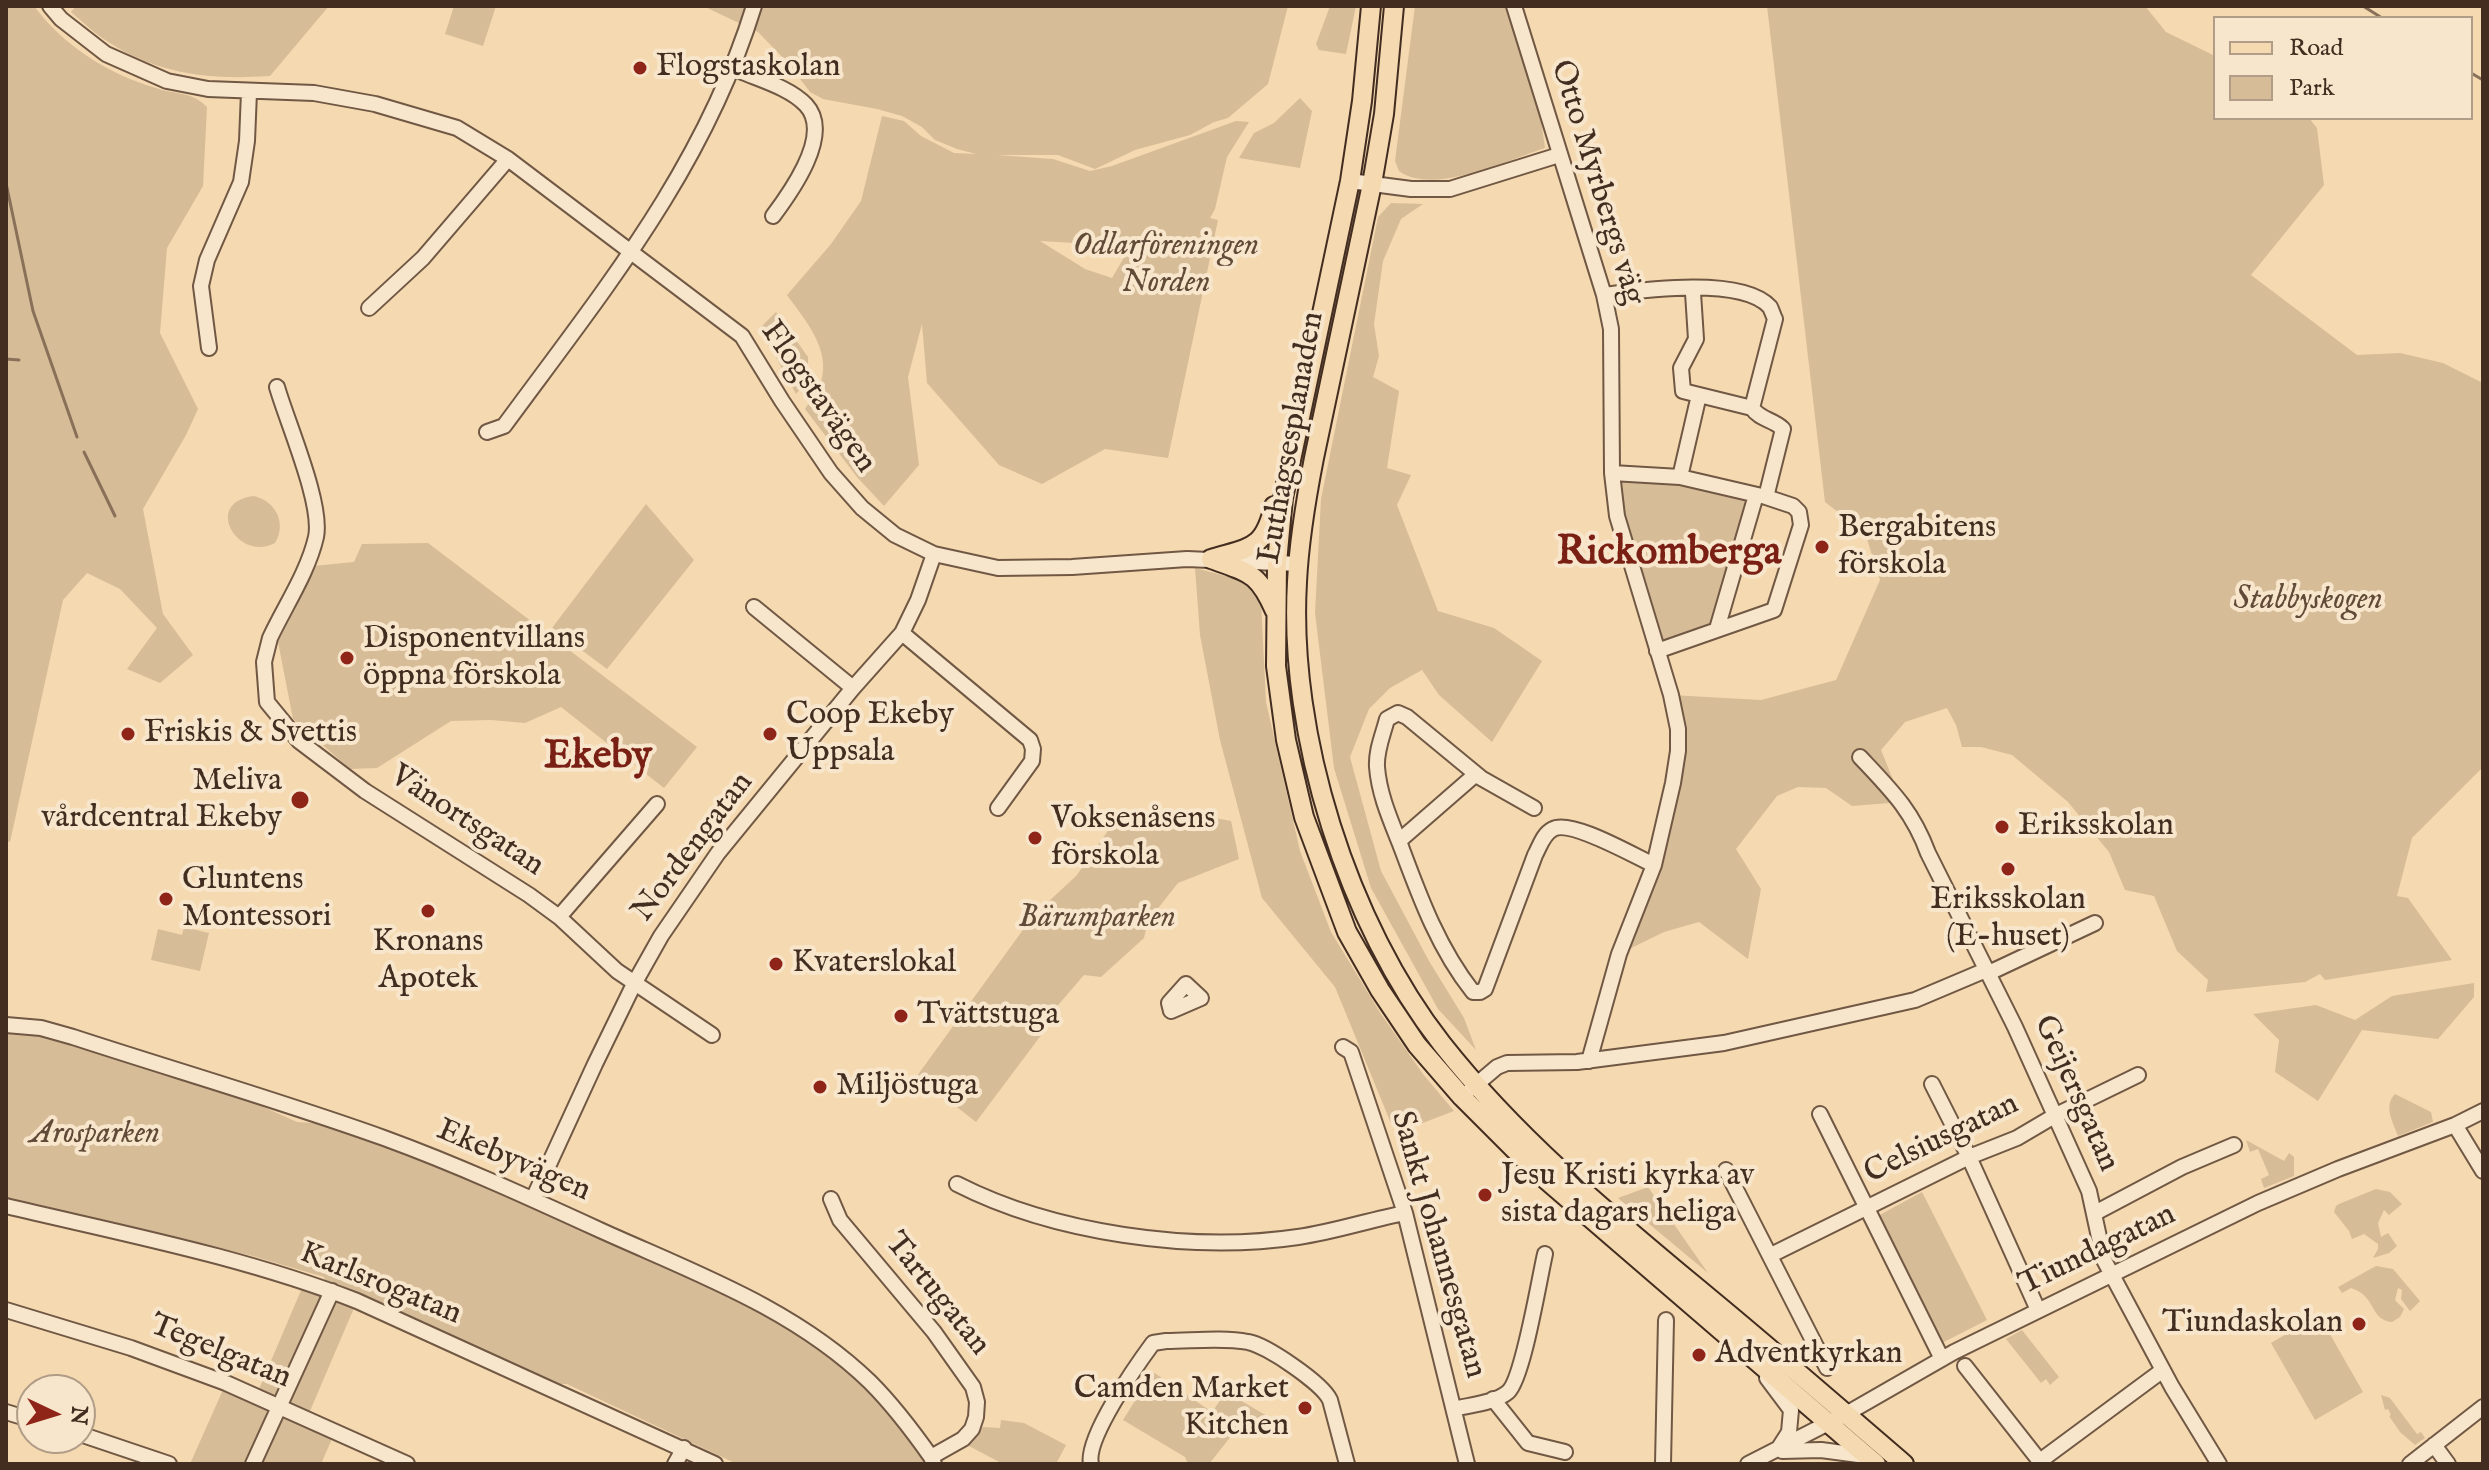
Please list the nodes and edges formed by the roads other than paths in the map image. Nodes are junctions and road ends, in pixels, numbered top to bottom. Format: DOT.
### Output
graph roads {
  1 [pos="50,6"];
  2 [pos="754,6"];
  3 [pos="1371,6"];
  4 [pos="1394,6"];
  5 [pos="1514,6"];
  6 [pos="740,71"];
  7 [pos="249,92"];
  8 [pos="1559,155"];
  9 [pos="508,159"];
  10 [pos="1350,181"];
  11 [pos="1372,184"];
  12 [pos="773,216"];
  13 [pos="631,250"];
  14 [pos="1696,289"];
  15 [pos="1604,295"];
  16 [pos="369,308"];
  17 [pos="209,348"];
  18 [pos="277,387"];
  19 [pos="1699,395"];
  20 [pos="1304,396"];
  21 [pos="1752,408"];
  22 [pos="487,432"];
  23 [pos="1612,473"];
  24 [pos="1680,477"];
  25 [pos="1761,496"];
  26 [pos="934,554"];
  27 [pos="1211,559"];
  28 [pos="1277,563"];
  29 [pos="1299,564"];
  30 [pos="754,607"];
  31 [pos="1276,614"];
  32 [pos="1717,629"];
  33 [pos="902,633"];
  34 [pos="1657,651"];
  35 [pos="853,688"];
  36 [pos="1860,757"];
  37 [pos="1476,774"];
  38 [pos="657,804"];
  39 [pos="998,808"];
  40 [pos="1534,808"];
  41 [pos="1399,841"];
  42 [pos="1654,865"];
  43 [pos="559,917"];
  44 [pos="2095,923"];
  45 [pos="1986,970"];
  46 [pos="634,984"];
  47 [pos="6,1025"];
  48 [pos="712,1035"];
  49 [pos="1343,1047"];
  50 [pos="1589,1061"];
  51 [pos="2138,1075"];
  52 [pos="1476,1084"];
  53 [pos="1932,1084"];
  54 [pos="1462,1097"];
  55 [pos="2483,1111"];
  56 [pos="1820,1114"];
  57 [pos="2056,1115"];
  58 [pos="2455,1125"];
  59 [pos="2234,1145"];
  60 [pos="1969,1157"];
  61 [pos="1726,1170"];
  62 [pos="2483,1171"];
  63 [pos="957,1184"];
  64 [pos="533,1199"];
  65 [pos="831,1199"];
  66 [pos="6,1206"];
  67 [pos="1866,1208"];
  68 [pos="1405,1213"];
  69 [pos="2095,1213"];
  70 [pos="1545,1254"];
  71 [pos="1771,1255"];
  72 [pos="2113,1275"];
  73 [pos="332,1291"];
  74 [pos="6,1310"];
  75 [pos="2038,1310"];
  76 [pos="1666,1320"];
  77 [pos="1745,1352"];
  78 [pos="1942,1359"];
  79 [pos="1965,1366"];
  80 [pos="1827,1368"];
  81 [pos="2163,1370"];
  82 [pos="1493,1399"];
  83 [pos="279,1407"];
  84 [pos="2483,1407"];
  85 [pos="1454,1409"];
  86 [pos="1838,1418"];
  87 [pos="96,1439"];
  88 [pos="2434,1445"];
  89 [pos="684,1448"];
  90 [pos="1774,1451"];
  91 [pos="1565,1452"];
  92 [pos="932,1460"];
  93 [pos="1871,1460"];
  94 [pos="2041,1462"];
  95 [pos="169,1464"];
  96 [pos="253,1464"];
  97 [pos="407,1464"];
  98 [pos="675,1464"];
  99 [pos="715,1464"];
  100 [pos="1091,1464"];
  101 [pos="1347,1464"];
  102 [pos="1467,1464"];
  103 [pos="1663,1464"];
  104 [pos="1748,1464"];
  105 [pos="1904,1464"];
  106 [pos="2219,1464"];
  107 [pos="2410,1464"];
  108 [pos="2448,1464"];
  1 -- 7 [label="street, Flogstavägen"];
  2 -- 13 [label="street"];
  3 -- 10 [label="main road, Luthagsesplanaden"];
  4 -- 11 [label="main road, Luthagsesplanaden"];
  5 -- 8 [label="street, Otto Myrbergs väg"];
  6 -- 12 [label="street"];
  7 -- 9 [label="street, Flogstavägen"];
  7 -- 17 [label="street"];
  8 -- 11 [label="street"];
  8 -- 15 [label="street, Otto Myrbergs väg"];
  9 -- 13 [label="street, Flogstavägen"];
  9 -- 16 [label="street"];
  10 -- 11 [label="street"];
  10 -- 20 [label="main road, Luthagsesplanaden"];
  11 -- 29 [label="main road, Luthagsesplanaden"];
  13 -- 22 [label="street"];
  13 -- 26 [label="street, Flogstavägen"];
  14 -- 15 [label="street"];
  14 -- 19 [label="street"];
  14 -- 21 [label="street"];
  15 -- 23 [label="street, Otto Myrbergs väg"];
  18 -- 43 [label="street, Vänortsgatan"];
  19 -- 21 [label="street"];
  19 -- 24 [label="street"];
  20 -- 27 [label="main road"];
  20 -- 28 [label="main road, Luthagsesplanaden"];
  21 -- 25 [label="street"];
  23 -- 24 [label="street"];
  23 -- 34 [label="street, Otto Myrbergs väg"];
  24 -- 25 [label="street"];
  25 -- 32 [label="street"];
  25 -- 32 [label="street"];
  26 -- 27 [label="street, Flogstavägen"];
  26 -- 33 [label="street, Nordengatan"];
  27 -- 28 [label="street, Flogstavägen"];
  27 -- 31 [label="main road"];
  28 -- 29 [label="street, Flogstavägen"];
  28 -- 31 [label="main road, Luthagsesplanaden"];
  29 -- 52 [label="main road, Luthagsesplanaden"];
  30 -- 35 [label="street"];
  31 -- 54 [label="main road, Luthagsesplanaden"];
  32 -- 34 [label="street"];
  33 -- 35 [label="street, Nordengatan"];
  33 -- 39 [label="street"];
  34 -- 42 [label="street, Otto Myrbergs väg"];
  35 -- 46 [label="street, Nordengatan"];
  36 -- 45 [label="street, Geijersgatan"];
  37 -- 40 [label="street"];
  37 -- 41 [label="street"];
  37 -- 41 [label="street"];
  38 -- 43 [label="street"];
  41 -- 42 [label="street"];
  42 -- 50 [label="street, Otto Myrbergs väg"];
  43 -- 46 [label="street, Vänortsgatan"];
  44 -- 45 [label="street"];
  45 -- 50 [label="street"];
  45 -- 57 [label="street, Geijersgatan"];
  46 -- 48 [label="street, Vänortsgatan"];
  46 -- 64 [label="street, Nordengatan"];
  47 -- 64 [label="street, Ekebyvägen"];
  49 -- 68 [label="street, Sankt Johannesgatan"];
  50 -- 52 [label="street"];
  51 -- 57 [label="street, Celsiusgatan"];
  52 -- 54 [label="street"];
  52 -- 86 [label="main road, Luthagsesplanaden"];
  53 -- 60 [label="street"];
  54 -- 77 [label="main road, Luthagsesplanaden"];
  55 -- 58 [label="street, Tiundagatan"];
  56 -- 67 [label="street"];
  57 -- 60 [label="street, Celsiusgatan"];
  57 -- 69 [label="street, Geijersgatan"];
  58 -- 62 [label="street"];
  58 -- 72 [label="street, Tiundagatan"];
  59 -- 69 [label="street"];
  60 -- 67 [label="street, Celsiusgatan"];
  60 -- 75 [label="street"];
  61 -- 71 [label="street"];
  63 -- 68 [label="street"];
  64 -- 92 [label="street, Ekebyvägen"];
  65 -- 92 [label="street, Tartugatan"];
  66 -- 73 [label="street, Karlsrogatan"];
  67 -- 71 [label="street, Celsiusgatan"];
  67 -- 78 [label="street"];
  68 -- 85 [label="street, Sankt Johannesgatan"];
  69 -- 72 [label="street, Geijersgatan"];
  70 -- 82 [label="street"];
  71 -- 80 [label="street"];
  72 -- 75 [label="street, Tiundagatan"];
  72 -- 81 [label="street, Geijersgatan"];
  73 -- 83 [label="street"];
  73 -- 89 [label="street, Karlsrogatan"];
  74 -- 83 [label="street, Tegelgatan"];
  75 -- 78 [label="street, Tiundagatan"];
  76 -- 103 [label="street"];
  77 -- 86 [label="main road, Luthagsesplanaden"];
  77 -- 90 [label="street"];
  78 -- 86 [label="street, Tiundagatan"];
  79 -- 94 [label="street"];
  81 -- 94 [label="street"];
  81 -- 106 [label="street, Geijersgatan"];
  82 -- 85 [label="street"];
  82 -- 91 [label="street"];
  83 -- 96 [label="street"];
  83 -- 97 [label="street, Tegelgatan"];
  84 -- 88 [label="street"];
  85 -- 102 [label="street, Sankt Johannesgatan"];
  86 -- 90 [label="street, Tiundagatan"];
  86 -- 93 [label="main road, Luthagsesplanaden"];
  86 -- 105 [label="main road, Luthagsesplanaden"];
  87 -- 95 [label="street"];
  88 -- 107 [label="street"];
  88 -- 108 [label="street"];
  89 -- 98 [label="street"];
  89 -- 99 [label="street, Karlsrogatan"];
  90 -- 93 [label="street"];
  90 -- 104 [label="street, Tiundagatan"];
  100 -- 101 [label="street"];
}
